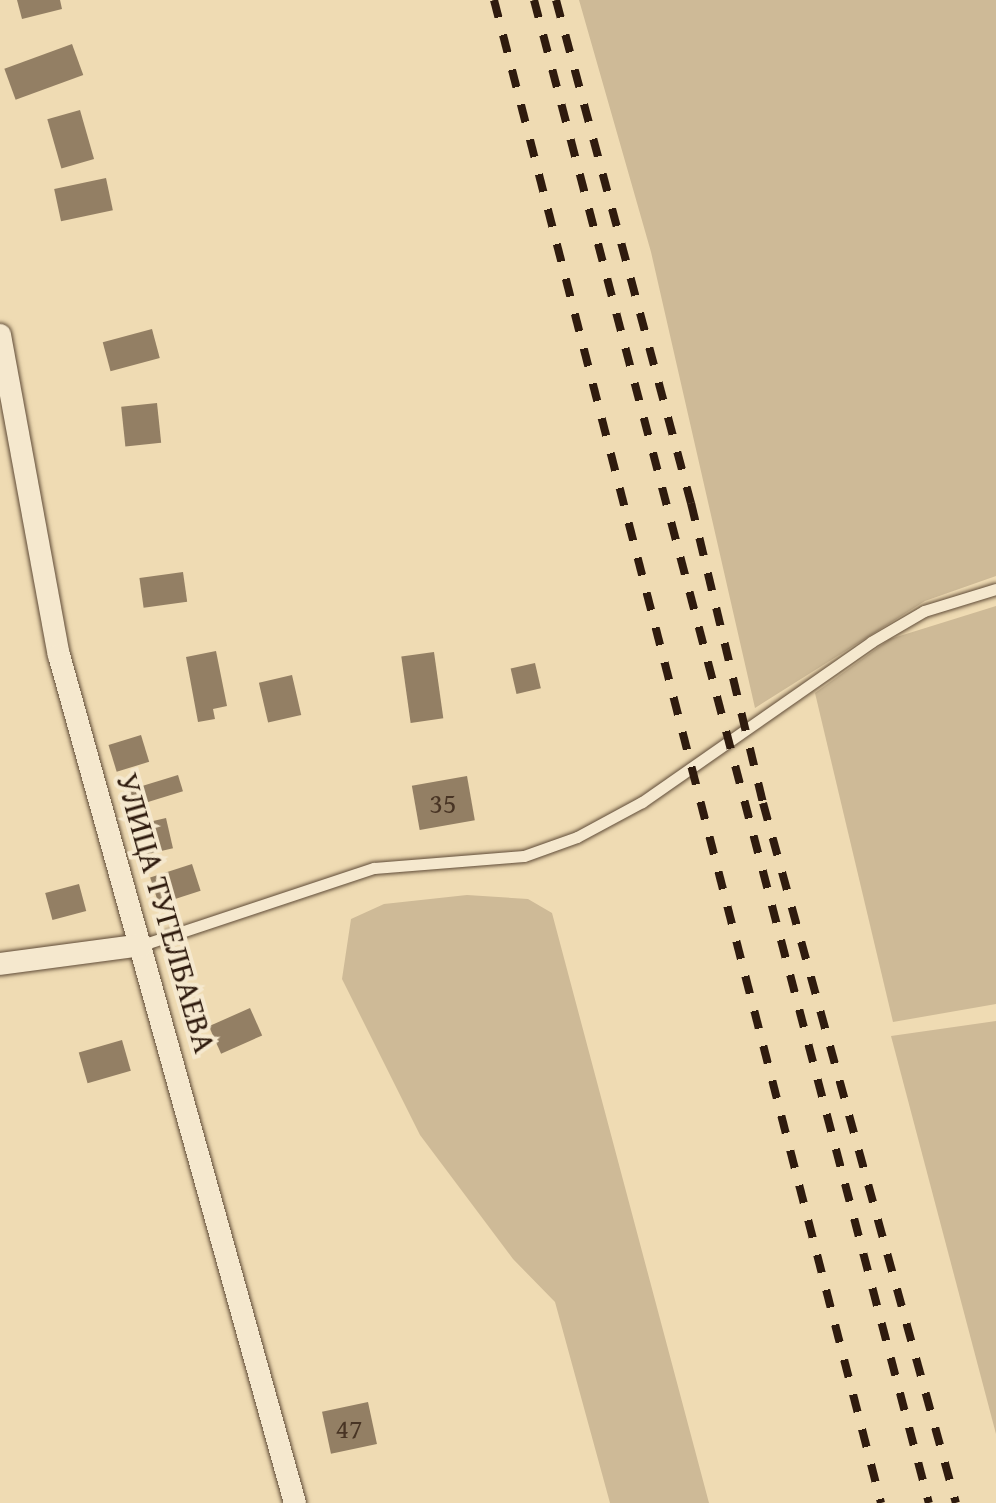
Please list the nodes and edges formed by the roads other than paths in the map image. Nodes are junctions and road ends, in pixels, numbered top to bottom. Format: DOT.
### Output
graph roads {
  1 [pos="0,335"];
  2 [pos="996,589"];
  3 [pos="142,945"];
  4 [pos="0,964"];
  5 [pos="294,1503"];
  1 -- 3 [label="street, УЛИЦА ТУГЕЛБАЕВА"];
  2 -- 3 [label="lane"];
  3 -- 4 [label="street"];
  3 -- 5 [label="street, УЛИЦА ТУГЕЛБАЕВА"];
}
